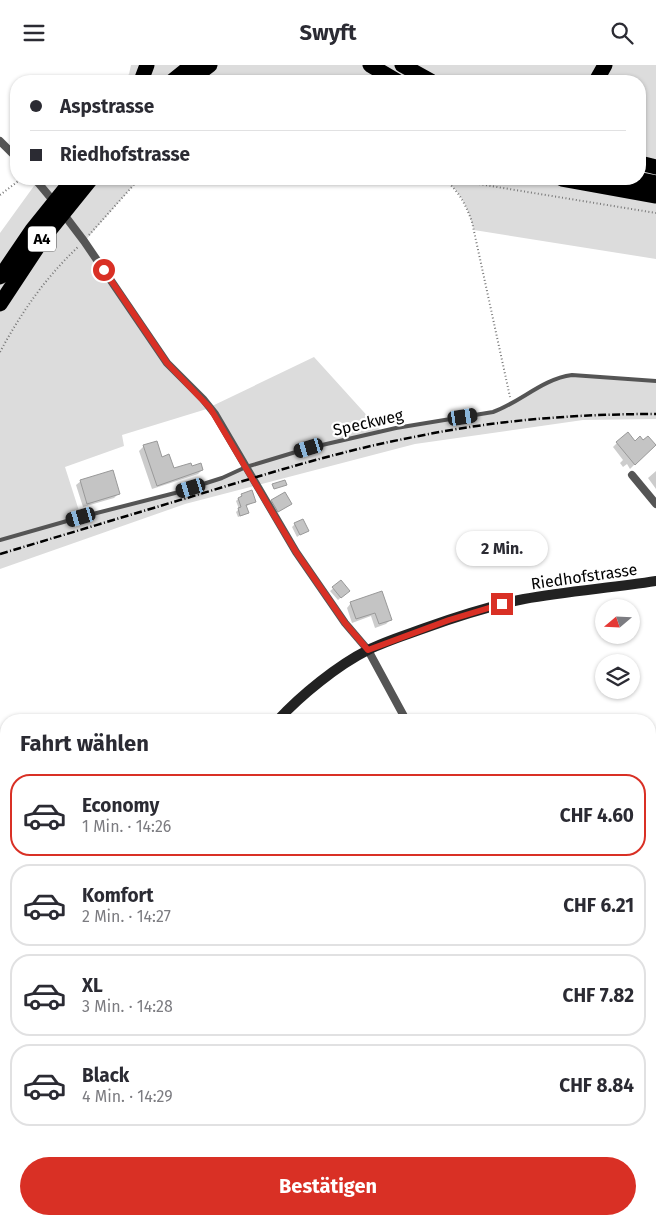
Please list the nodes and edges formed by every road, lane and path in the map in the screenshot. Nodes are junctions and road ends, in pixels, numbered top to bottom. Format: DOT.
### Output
graph roads {
  1 [pos="192,65"];
  2 [pos="210,65"];
  3 [pos="370,65"];
  4 [pos="402,65"];
  5 [pos="180,75"];
  6 [pos="197,75"];
  7 [pos="387,75"];
  8 [pos="420,75"];
  9 [pos="0,141"];
  10 [pos="10,151"];
  11 [pos="14,185"];
  12 [pos="40,185"];
  13 [pos="68,185"];
  14 [pos="86,185"];
  15 [pos="134,185"];
  16 [pos="451,185"];
  17 [pos="485,185"];
  18 [pos="595,185"];
  19 [pos="0,195"];
  20 [pos="656,196"];
  21 [pos="656,213"];
  22 [pos="84,241"];
  23 [pos="0,277"];
  24 [pos="0,305"];
  25 [pos="0,352"];
  26 [pos="656,381"];
  27 [pos="511,404"];
  28 [pos="246,467"];
  29 [pos="632,475"];
  30 [pos="656,504"];
  31 [pos="0,540"];
  32 [pos="656,581"];
  33 [pos="368,650"];
  34 [pos="284,714"];
  35 [pos="403,714"];
  1 -- 5 [label="highway"];
  2 -- 6 [label="highway"];
  3 -- 7 [label="highway"];
  4 -- 8 [label="highway"];
  9 -- 10 [label="street"];
  11 -- 19 [label="path"];
  12 -- 22 [label="street"];
  13 -- 23 [label="highway, A4"];
  14 -- 24 [label="highway, A4"];
  15 -- 22 [label="path"];
  16 -- 27 [label="path"];
  17 -- 21 [label="path"];
  18 -- 20 [label="highway"];
  22 -- 25 [label="path"];
  22 -- 28 [label="street"];
  26 -- 27 [label="lane, Speckweg"];
  27 -- 28 [label="lane, Speckweg"];
  28 -- 31 [label="lane, Speckweg"];
  28 -- 33 [label="street"];
  29 -- 30 [label="street"];
  32 -- 33 [label="street, Riedhofstrasse"];
  33 -- 34 [label="street, Riedhofstrasse"];
  33 -- 35 [label="street"];
}
